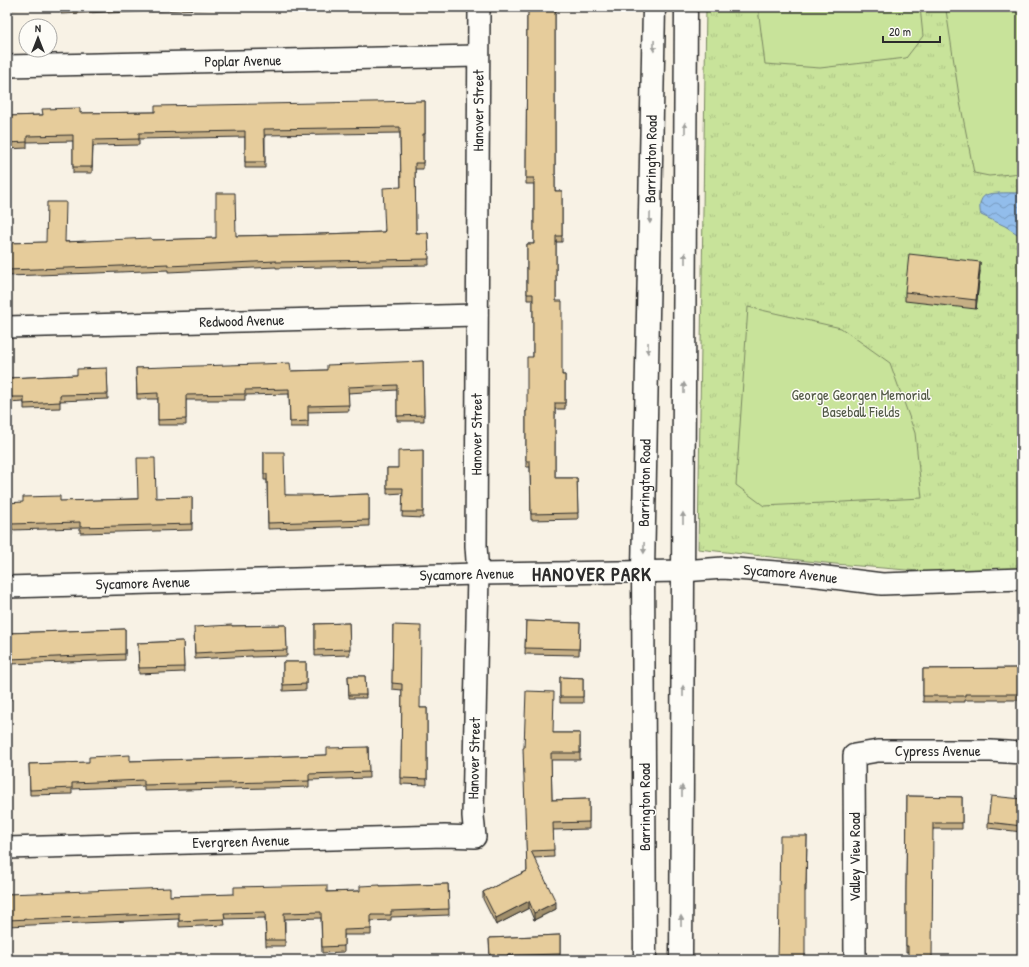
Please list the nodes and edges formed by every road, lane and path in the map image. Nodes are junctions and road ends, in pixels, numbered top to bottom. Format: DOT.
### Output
graph roads {
  1 [pos="479,7"];
  2 [pos="654,7"];
  3 [pos="686,7"];
  4 [pos="478,56"];
  5 [pos="7,66"];
  6 [pos="476,315"];
  7 [pos="7,327"];
  8 [pos="643,571"];
  9 [pos="683,571"];
  10 [pos="478,574"];
  11 [pos="1022,579"];
  12 [pos="7,587"];
  13 [pos="1022,753"];
  14 [pos="854,755"];
  15 [pos="475,837"];
  16 [pos="7,848"];
  17 [pos="645,960"];
  18 [pos="681,960"];
  19 [pos="855,960"];
  1 -- 4 [label="street, Hanover Street"];
  2 -- 8 [label="main road, Barrington Road, one-way"];
  9 -- 3 [label="main road, one-way"];
  4 -- 5 [label="street, Poplar Avenue"];
  4 -- 6 [label="street, Hanover Street"];
  6 -- 7 [label="street, Redwood Avenue"];
  6 -- 10 [label="street, Hanover Street"];
  8 -- 9 [label="street, Sycamore Avenue"];
  8 -- 10 [label="street, Sycamore Avenue"];
  8 -- 17 [label="main road, Barrington Road"];
  9 -- 11 [label="street, Sycamore Avenue"];
  18 -- 9 [label="main road, one-way"];
  10 -- 12 [label="street, Sycamore Avenue"];
  10 -- 15 [label="street, Hanover Street"];
  13 -- 14 [label="street, Cypress Avenue"];
  14 -- 19 [label="street, Valley View Road"];
  15 -- 16 [label="street, Evergreen Avenue"];
}
